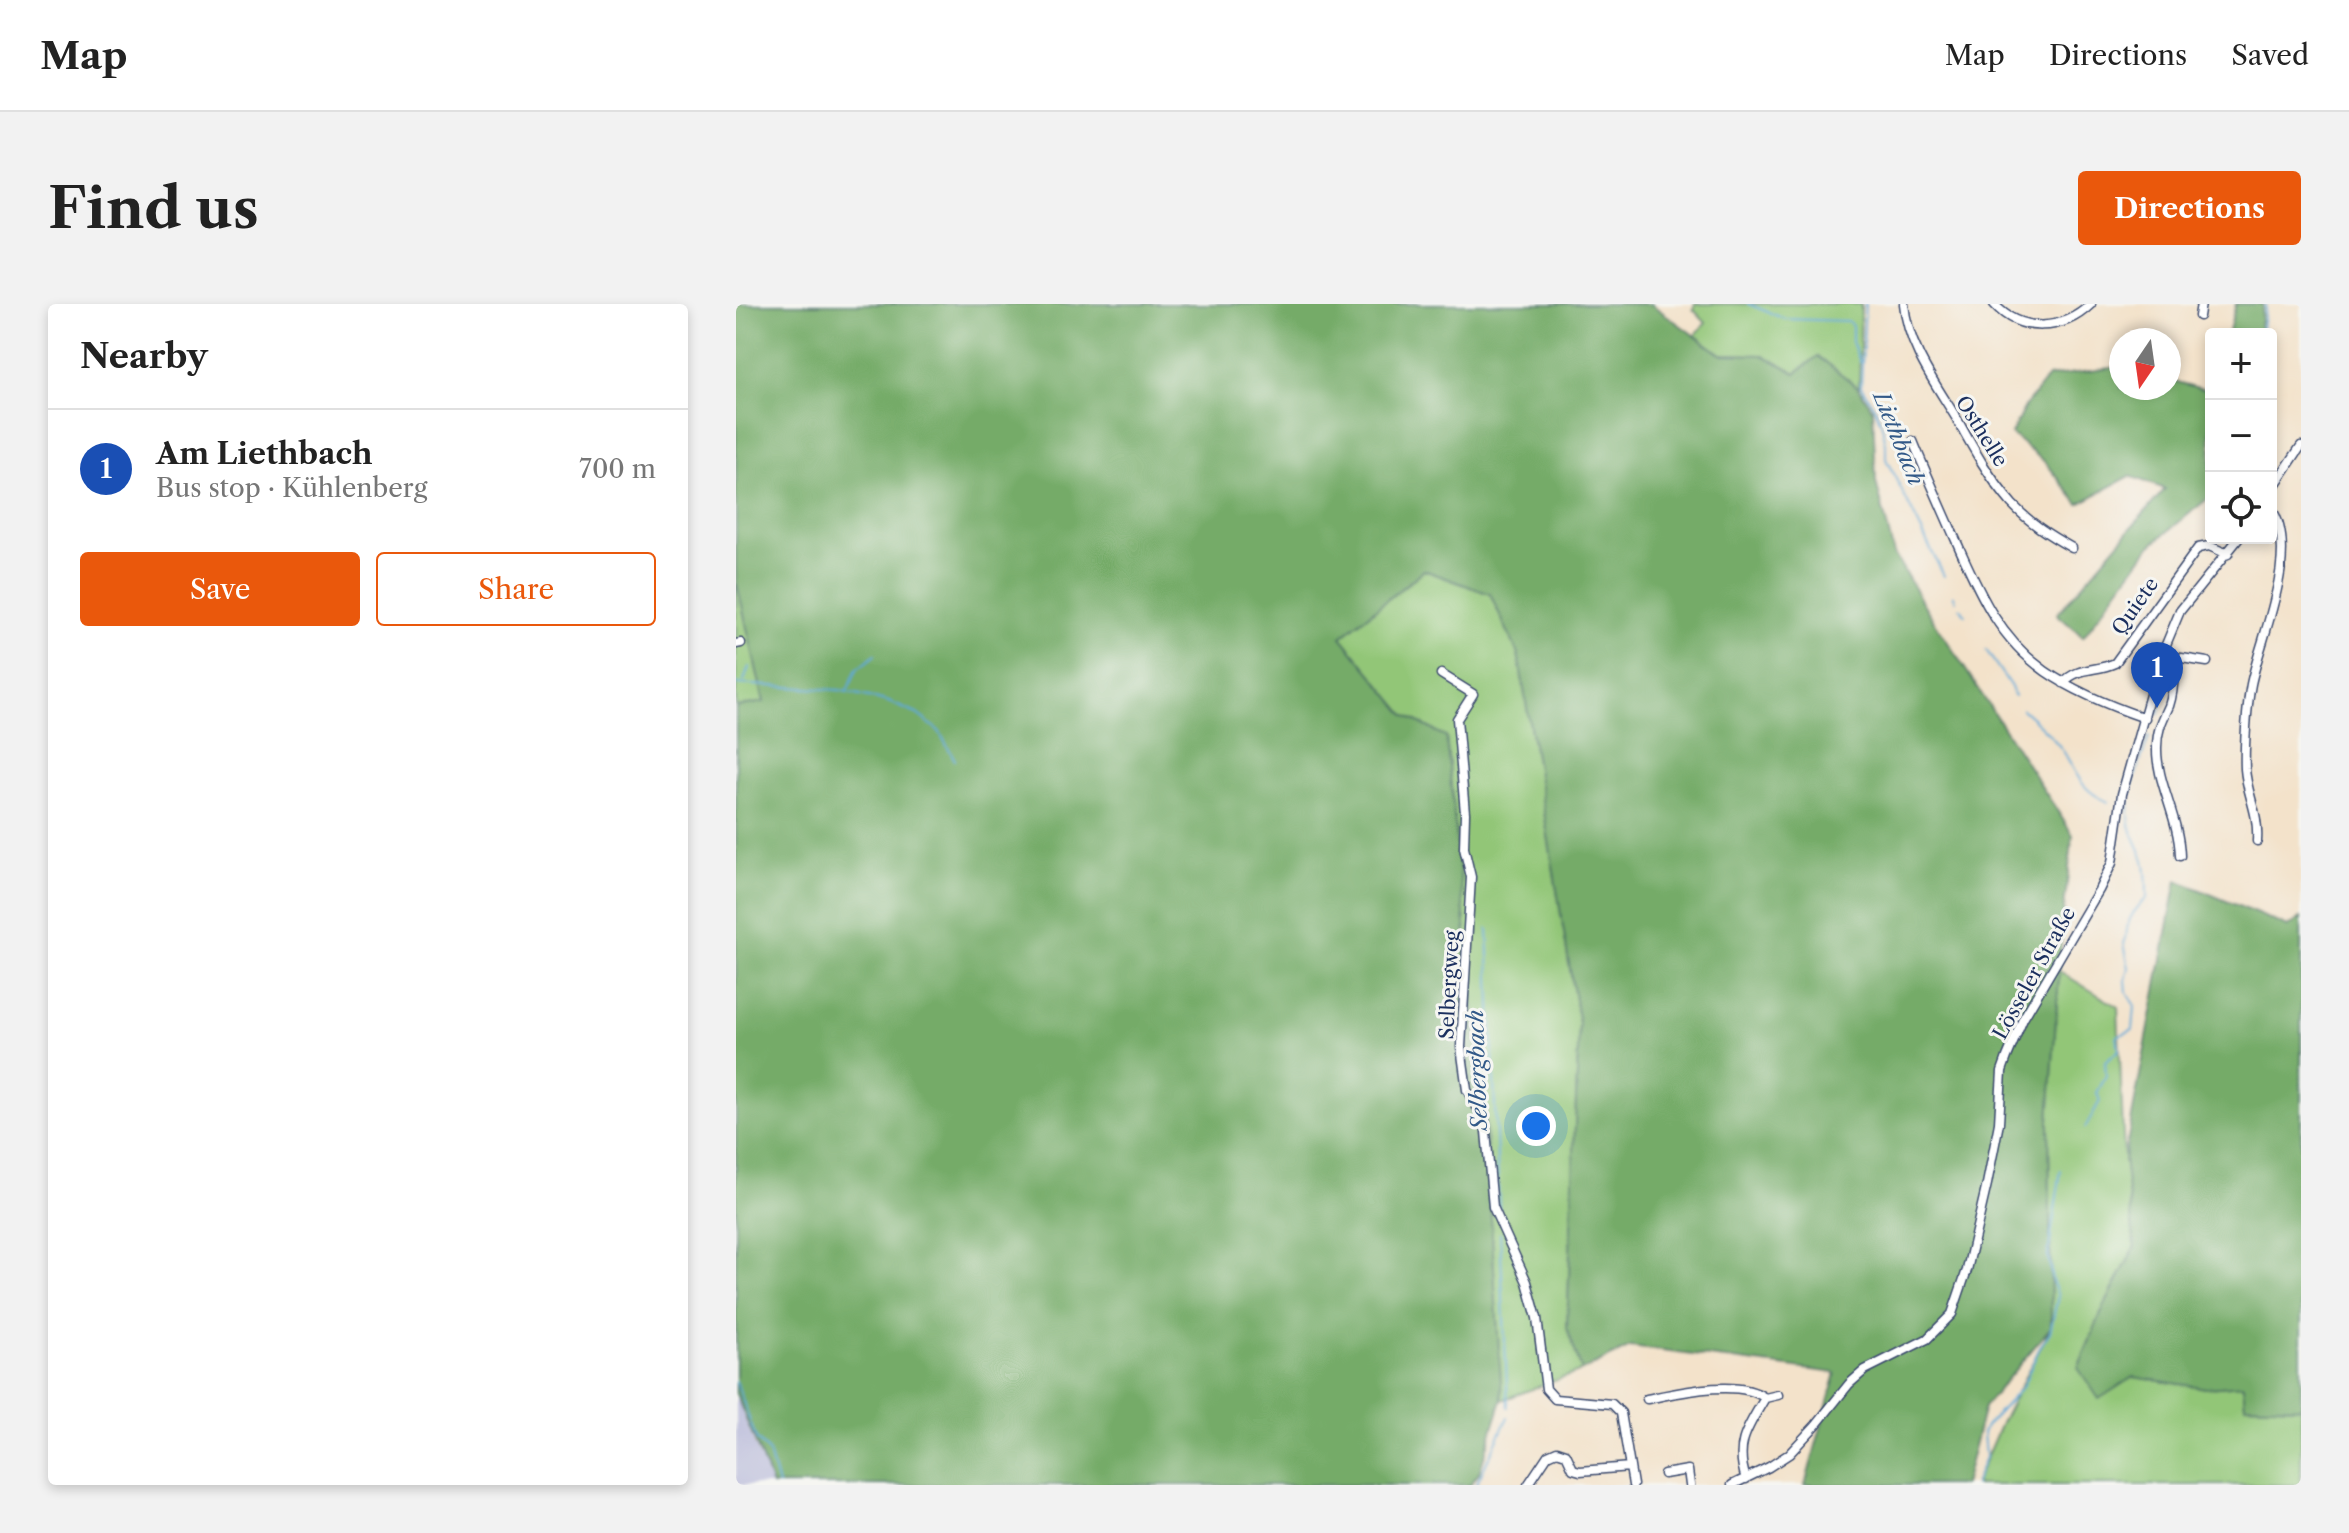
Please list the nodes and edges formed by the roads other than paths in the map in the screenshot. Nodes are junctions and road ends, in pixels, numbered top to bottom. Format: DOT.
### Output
graph roads {
  1 [pos="1904,304"];
  2 [pos="1994,304"];
  3 [pos="2091,304"];
  4 [pos="2201,304"];
  5 [pos="2199,316"];
  6 [pos="1913,441"];
  7 [pos="2301,446"];
  8 [pos="2277,482"];
  9 [pos="2277,519"];
  10 [pos="2235,544"];
  11 [pos="2072,548"];
  12 [pos="2228,554"];
  13 [pos="2164,660"];
  14 [pos="2207,662"];
  15 [pos="1441,674"];
  16 [pos="2063,683"];
  17 [pos="2145,718"];
  18 [pos="2257,841"];
  19 [pos="2180,856"];
  20 [pos="1778,1395"];
  21 [pos="1765,1398"];
  22 [pos="1647,1399"];
  23 [pos="1630,1467"];
  24 [pos="1664,1474"];
  25 [pos="1746,1479"];
  26 [pos="1528,1485"];
  27 [pos="1633,1485"];
  28 [pos="1690,1485"];
  29 [pos="1732,1485"];
  1 -- 11 [label="street, Osthelle"];
  2 -- 3 [label="street"];
  4 -- 5 [label="street"];
  6 -- 16 [label="street"];
  7 -- 8 [label="street"];
  9 -- 18 [label="street"];
  10 -- 12 [label="street, Lösseler Straße"];
  12 -- 13 [label="street, Lösseler Straße"];
  12 -- 16 [label="street, Quiete"];
  13 -- 14 [label="street"];
  13 -- 17 [label="street, Lösseler Straße"];
  13 -- 19 [label="street"];
  15 -- 23 [label="street, Selbergweg"];
  16 -- 17 [label="street"];
  17 -- 25 [label="street, Lösseler Straße"];
  20 -- 21 [label="street"];
  21 -- 22 [label="street"];
  21 -- 25 [label="street"];
  23 -- 26 [label="street"];
  23 -- 27 [label="street, Selbergweg"];
  24 -- 28 [label="street"];
  25 -- 29 [label="street, Lösseler Straße"];
}
